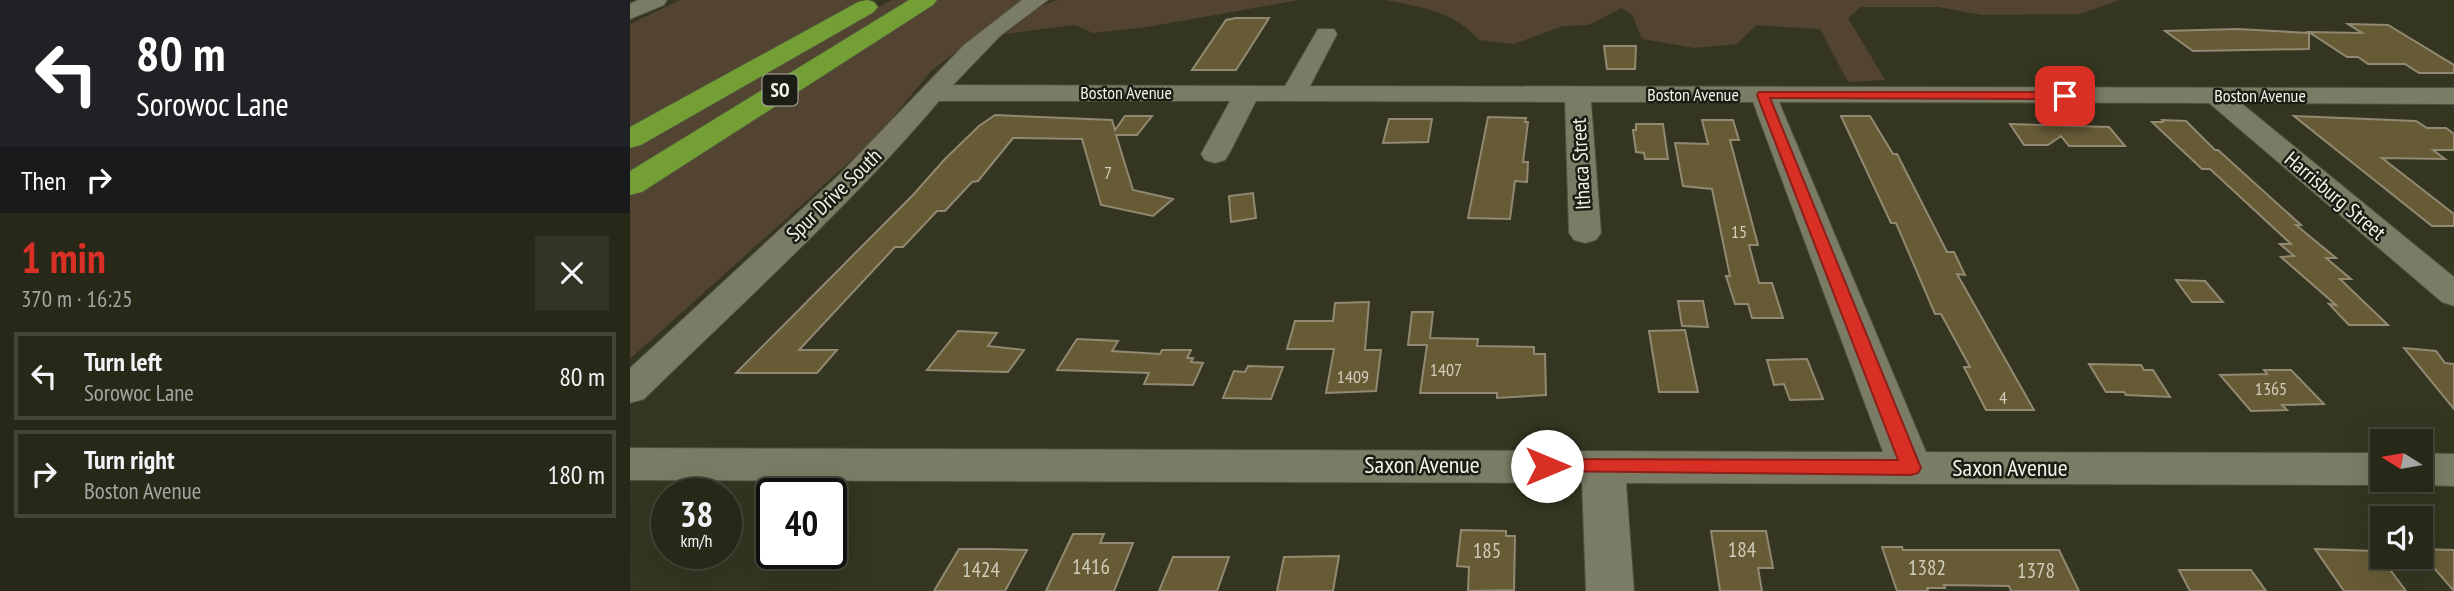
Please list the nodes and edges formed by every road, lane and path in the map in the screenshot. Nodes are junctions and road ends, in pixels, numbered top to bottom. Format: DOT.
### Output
graph roads {
  1 [pos="879,0"];
  2 [pos="925,0"];
  3 [pos="1037,0"];
  4 [pos="651,1"];
  5 [pos="630,12"];
  6 [pos="1326,34"];
  7 [pos="932,93"];
  8 [pos="1294,93"];
  9 [pos="1247,94"];
  10 [pos="1578,94"];
  11 [pos="1763,95"];
  12 [pos="2216,96"];
  13 [pos="2454,96"];
  14 [pos="630,139"];
  15 [pos="1215,154"];
  16 [pos="632,183"];
  17 [pos="1585,233"];
  18 [pos="2454,295"];
  19 [pos="630,390"];
  20 [pos="630,464"];
  21 [pos="1603,466"];
  22 [pos="1911,468"];
  23 [pos="2370,469"];
  24 [pos="2433,469"];
  25 [pos="2454,470"];
  26 [pos="1610,591"];
  1 -- 14 [label="highway, SO"];
  2 -- 16 [label="highway, SO"];
  3 -- 7 [label="street, Spur Drive South"];
  4 -- 5 [label="street"];
  6 -- 8 [label="street"];
  7 -- 9 [label="street, Boston Avenue"];
  7 -- 19 [label="street, Spur Drive South"];
  8 -- 9 [label="street, Boston Avenue"];
  8 -- 10 [label="street, Boston Avenue"];
  9 -- 15 [label="street"];
  10 -- 11 [label="street, Boston Avenue"];
  10 -- 17 [label="street, Ithaca Street"];
  11 -- 12 [label="street, Boston Avenue"];
  11 -- 22 [label="street"];
  12 -- 13 [label="street, Boston Avenue"];
  12 -- 18 [label="street, Harrisburg Street"];
  20 -- 21 [label="street, Saxon Avenue"];
  21 -- 22 [label="street, Saxon Avenue"];
  21 -- 26 [label="street"];
  22 -- 23 [label="street, Saxon Avenue"];
  24 -- 25 [label="street"];
}
